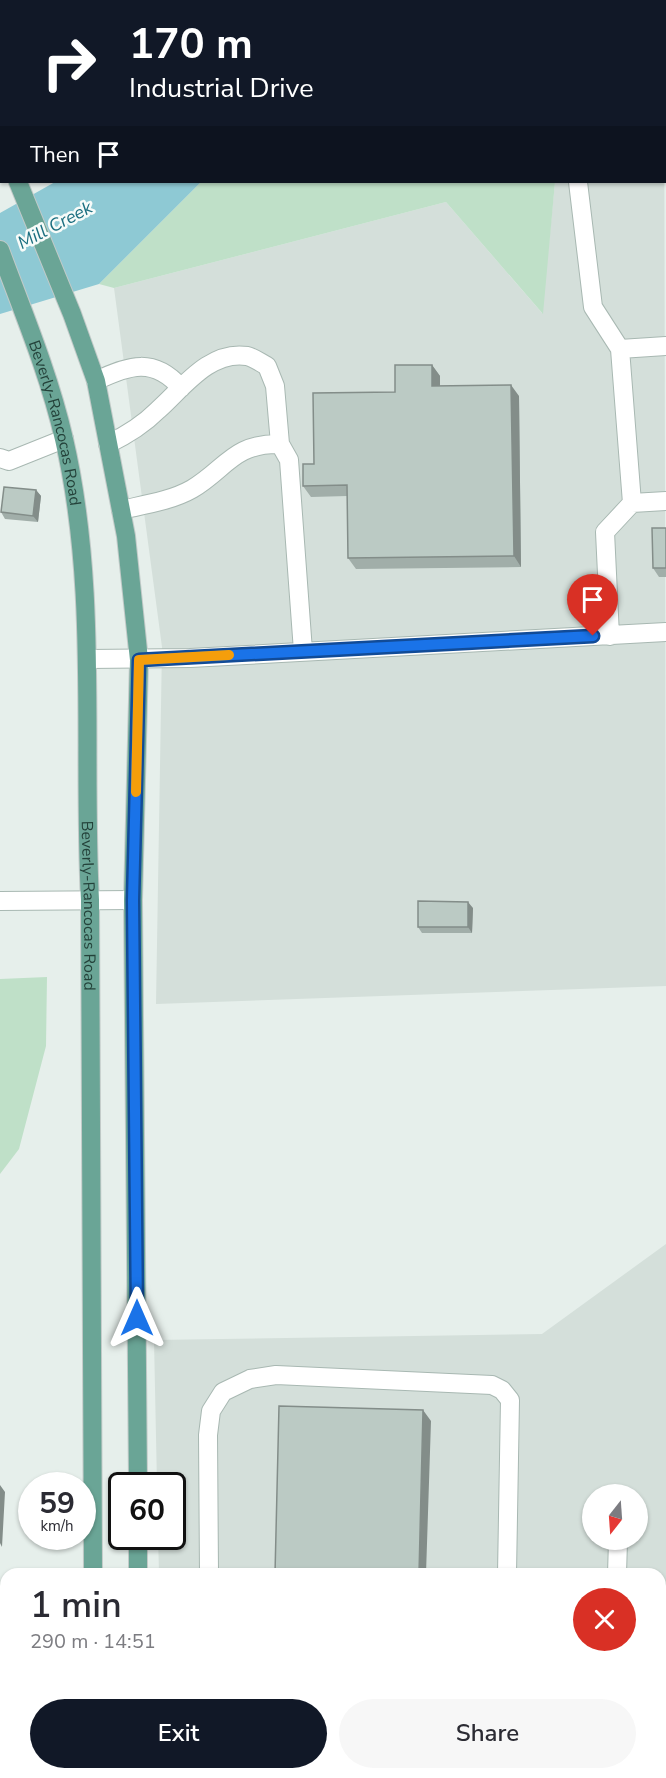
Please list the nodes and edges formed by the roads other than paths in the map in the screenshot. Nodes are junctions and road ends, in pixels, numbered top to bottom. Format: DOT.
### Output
graph roads {
  1 [pos="578,183"];
  2 [pos="20,185"];
  3 [pos="0,250"];
  4 [pos="666,346"];
  5 [pos="620,349"];
  6 [pos="96,381"];
  7 [pos="181,388"];
  8 [pos="64,439"];
  9 [pos="108,444"];
  10 [pos="280,444"];
  11 [pos="0,458"];
  12 [pos="666,501"];
  13 [pos="632,503"];
  14 [pos="121,510"];
  15 [pos="666,632"];
  16 [pos="610,636"];
  17 [pos="303,651"];
  18 [pos="88,659"];
  19 [pos="139,660"];
  20 [pos="90,900"];
  21 [pos="133,900"];
  22 [pos="0,901"];
  23 [pos="138,1472"];
  24 [pos="138,1550"];
  25 [pos="618,1550"];
  26 [pos="93,1568"];
  27 [pos="138,1568"];
  28 [pos="209,1568"];
  29 [pos="507,1568"];
  30 [pos="617,1568"];
  1 -- 5 [label="street"];
  2 -- 6 [label="main road"];
  3 -- 8 [label="main road, Beverly-Rancocas Road"];
  4 -- 5 [label="street"];
  5 -- 13 [label="street"];
  6 -- 7 [label="street"];
  6 -- 9 [label="main road"];
  7 -- 9 [label="street"];
  7 -- 10 [label="street"];
  8 -- 11 [label="street"];
  8 -- 18 [label="main road, Beverly-Rancocas Road"];
  9 -- 14 [label="main road"];
  10 -- 14 [label="street"];
  10 -- 17 [label="street"];
  12 -- 13 [label="street"];
  13 -- 16 [label="street"];
  14 -- 19 [label="main road"];
  15 -- 16 [label="street"];
  16 -- 17 [label="street"];
  17 -- 19 [label="street"];
  18 -- 19 [label="street"];
  18 -- 20 [label="main road, Beverly-Rancocas Road"];
  19 -- 21 [label="main road"];
  20 -- 21 [label="street"];
  20 -- 22 [label="street"];
  20 -- 26 [label="main road, Beverly-Rancocas Road"];
  21 -- 23 [label="main road"];
  24 -- 27 [label="main road"];
  25 -- 30 [label="street"];
  28 -- 29 [label="street"];
}
